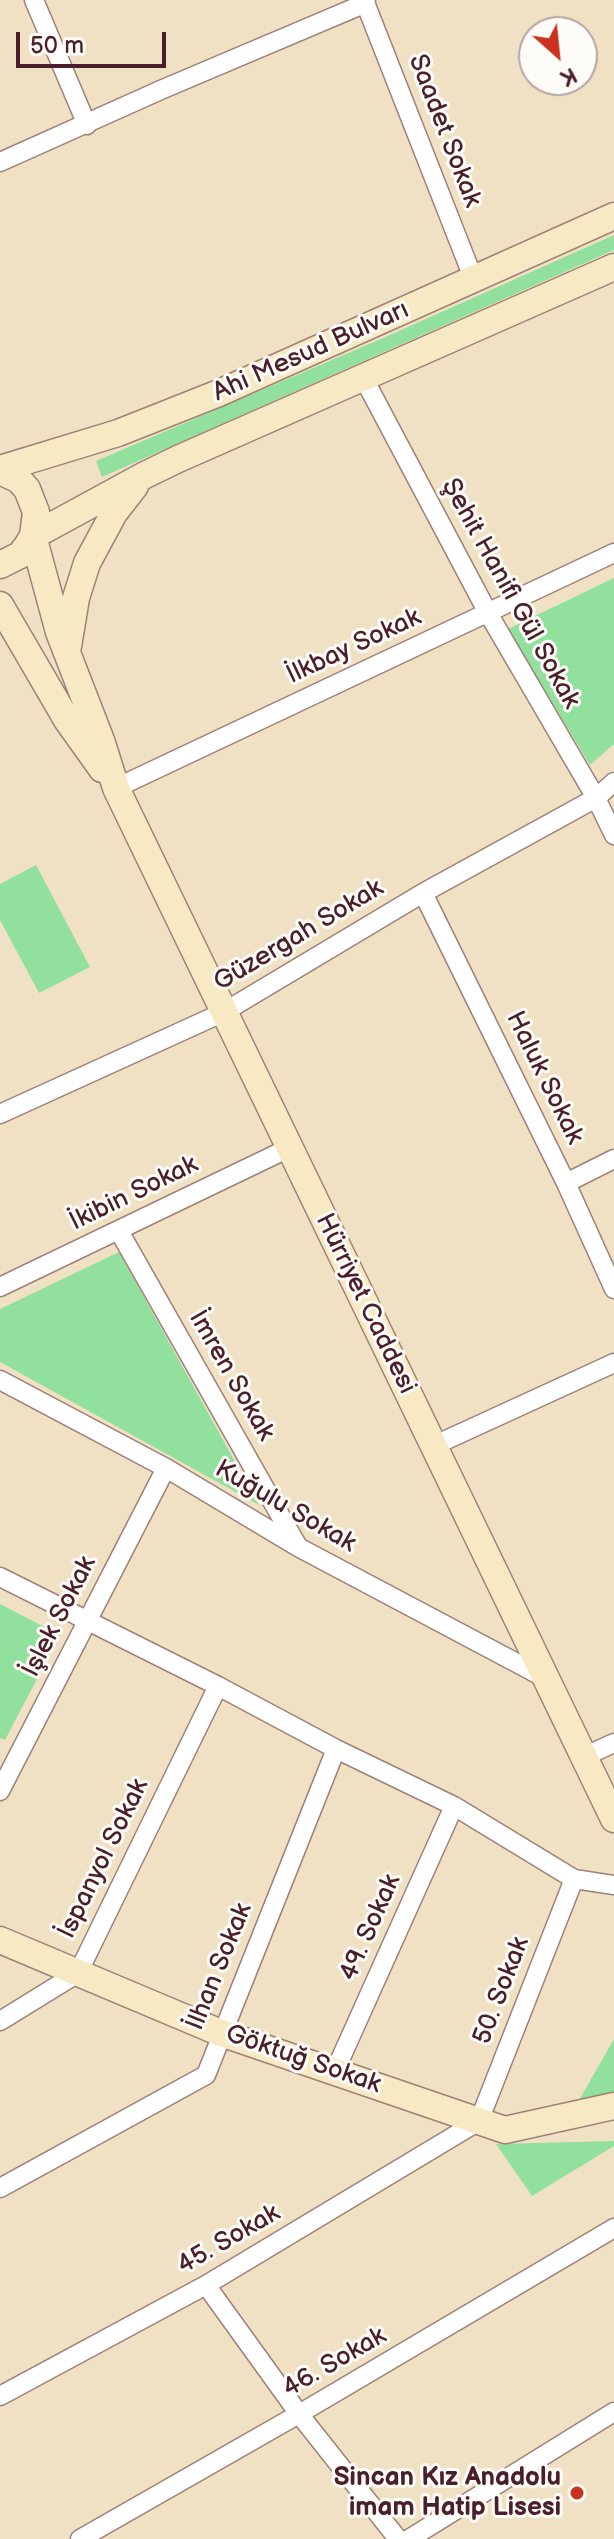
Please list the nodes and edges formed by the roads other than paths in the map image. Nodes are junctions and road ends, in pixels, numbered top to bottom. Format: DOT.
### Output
graph roads {
  1 [pos="34,0"];
  2 [pos="365,2"];
  3 [pos="87,125"];
  4 [pos="0,162"];
  5 [pos="614,216"];
  6 [pos="614,267"];
  7 [pos="474,280"];
  8 [pos="363,377"];
  9 [pos="0,470"];
  10 [pos="145,475"];
  11 [pos="33,536"];
  12 [pos="614,553"];
  13 [pos="0,565"];
  14 [pos="0,605"];
  15 [pos="488,613"];
  16 [pos="0,638"];
  17 [pos="67,653"];
  18 [pos="34,662"];
  19 [pos="614,782"];
  20 [pos="116,788"];
  21 [pos="596,798"];
  22 [pos="614,835"];
  23 [pos="423,893"];
  24 [pos="224,1012"];
  25 [pos="0,1114"];
  26 [pos="289,1148"];
  27 [pos="614,1159"];
  28 [pos="566,1183"];
  29 [pos="119,1231"];
  30 [pos="0,1287"];
  31 [pos="614,1289"];
  32 [pos="614,1363"];
  33 [pos="0,1380"];
  34 [pos="433,1446"];
  35 [pos="166,1468"];
  36 [pos="298,1547"];
  37 [pos="0,1577"];
  38 [pos="87,1621"];
  39 [pos="545,1678"];
  40 [pos="218,1686"];
  41 [pos="614,1743"];
  42 [pos="336,1749"];
  43 [pos="583,1757"];
  44 [pos="7,1762"];
  45 [pos="0,1791"];
  46 [pos="454,1806"];
  47 [pos="614,1819"];
  48 [pos="574,1879"];
  49 [pos="614,1885"];
  50 [pos="0,1940"];
  51 [pos="78,1973"];
  52 [pos="0,2021"];
  53 [pos="221,2033"];
  54 [pos="335,2071"];
  55 [pos="614,2106"];
  56 [pos="479,2121"];
  57 [pos="0,2188"];
  58 [pos="614,2228"];
  59 [pos="206,2285"];
  60 [pos="0,2396"];
  61 [pos="614,2412"];
  62 [pos="299,2414"];
  63 [pos="80,2539"];
  64 [pos="398,2539"];
  65 [pos="409,2539"];
  1 -- 3 [label="street"];
  2 -- 3 [label="street"];
  2 -- 7 [label="street, Saadet Sokak"];
  3 -- 4 [label="street"];
  5 -- 7 [label="main road, Ahi Mesud Bulvarı"];
  6 -- 8 [label="main road, Ahi Mesud Bulvarı"];
  7 -- 9 [label="main road, Ahi Mesud Bulvarı"];
  8 -- 10 [label="main road, Ahi Mesud Bulvarı"];
  8 -- 15 [label="street, Şehit Hanifi Gül Sokak"];
  9 -- 11 [label="main road, Ahi Mesud Bulvarı"];
  10 -- 11 [label="main road, Ahi Mesud Bulvarı"];
  10 -- 17 [label="main road"];
  11 -- 13 [label="main road, Ahi Mesud Bulvarı"];
  11 -- 17 [label="main road"];
  12 -- 15 [label="street, İlkbay Sokak"];
  14 -- 18 [label="main road"];
  15 -- 20 [label="street, İlkbay Sokak"];
  15 -- 21 [label="street, Şehit Hanifi Gül Sokak"];
  16 -- 18 [label="main road"];
  17 -- 20 [label="main road"];
  18 -- 20 [label="main road"];
  19 -- 21 [label="street, Güzergah Sokak"];
  20 -- 24 [label="main road, Hürriyet Caddesi"];
  21 -- 22 [label="street, Şehit Hanifi Gül Sokak"];
  21 -- 23 [label="street, Güzergah Sokak"];
  23 -- 24 [label="street, Güzergah Sokak"];
  23 -- 28 [label="street, Haluk Sokak"];
  24 -- 25 [label="street, Güzergah Sokak"];
  24 -- 26 [label="main road, Hürriyet Caddesi"];
  26 -- 29 [label="street, İkibin Sokak"];
  26 -- 34 [label="main road, Hürriyet Caddesi"];
  27 -- 28 [label="street"];
  28 -- 31 [label="street, Haluk Sokak"];
  29 -- 30 [label="street, İkibin Sokak"];
  29 -- 36 [label="street, İmren Sokak"];
  32 -- 34 [label="street"];
  33 -- 35 [label="street, Kuğulu Sokak"];
  34 -- 39 [label="main road, Hürriyet Caddesi"];
  35 -- 36 [label="street, Kuğulu Sokak"];
  35 -- 38 [label="street, İşlek Sokak"];
  36 -- 39 [label="street, Kuğulu Sokak"];
  37 -- 38 [label="street"];
  38 -- 40 [label="street"];
  38 -- 44 [label="street, İşlek Sokak"];
  39 -- 43 [label="main road, Hürriyet Caddesi"];
  40 -- 42 [label="street"];
  40 -- 51 [label="street, İspanyol Sokak"];
  41 -- 43 [label="street"];
  42 -- 46 [label="street"];
  42 -- 53 [label="street, İlhan Sokak"];
  43 -- 47 [label="main road, Hürriyet Caddesi"];
  44 -- 45 [label="street, İşlek Sokak"];
  46 -- 48 [label="street"];
  46 -- 54 [label="street, 49. Sokak"];
  48 -- 49 [label="street"];
  48 -- 56 [label="street, 50. Sokak"];
  50 -- 51 [label="main road, Göktuğ Sokak"];
  51 -- 52 [label="street, İspanyol Sokak"];
  51 -- 53 [label="main road, Göktuğ Sokak"];
  53 -- 54 [label="main road, Göktuğ Sokak"];
  53 -- 57 [label="street, İlhan Sokak"];
  54 -- 56 [label="main road, Göktuğ Sokak"];
  55 -- 56 [label="main road, Göktuğ Sokak"];
  56 -- 59 [label="street, 45. Sokak"];
  58 -- 62 [label="street, 46. Sokak"];
  59 -- 60 [label="street, 45. Sokak"];
  59 -- 62 [label="street"];
  61 -- 65 [label="street"];
  62 -- 63 [label="street, 46. Sokak"];
  62 -- 64 [label="street"];
}
